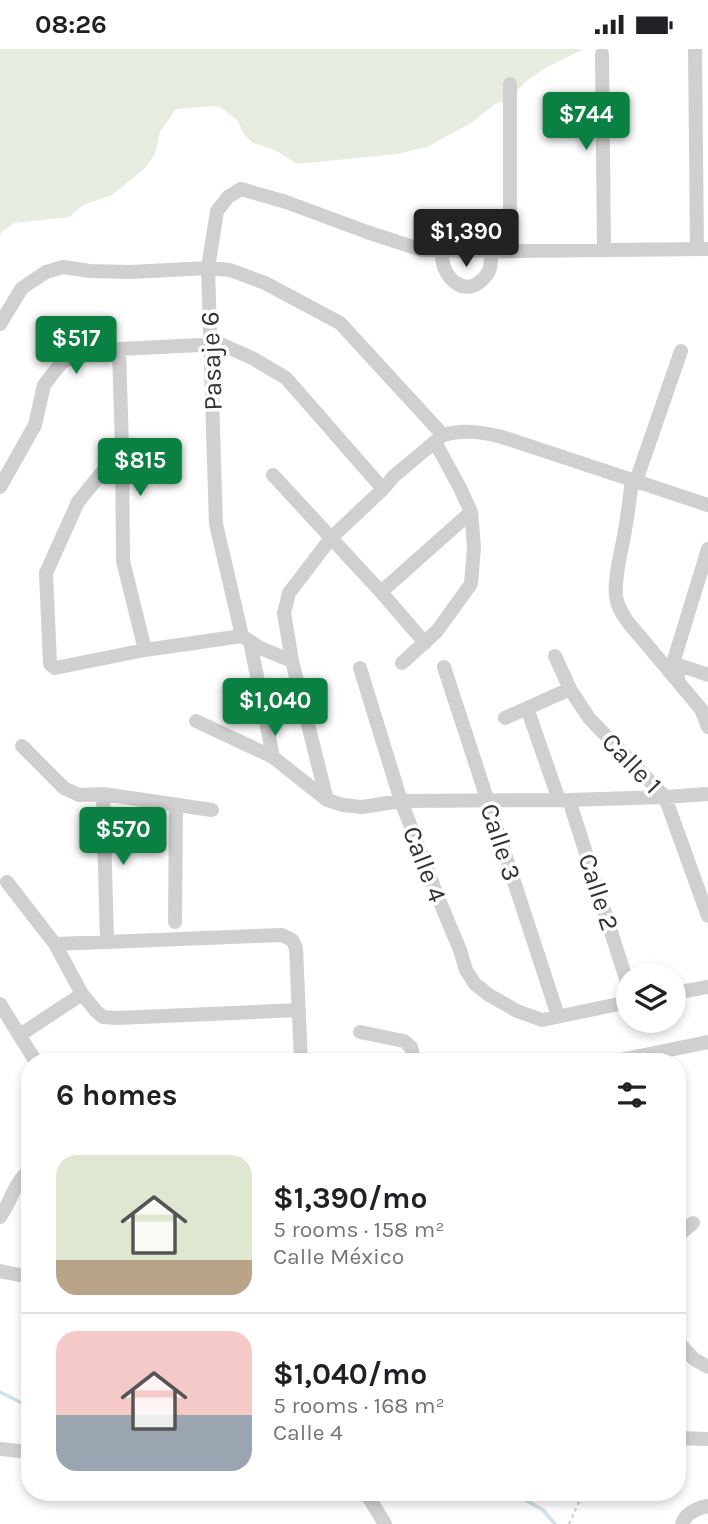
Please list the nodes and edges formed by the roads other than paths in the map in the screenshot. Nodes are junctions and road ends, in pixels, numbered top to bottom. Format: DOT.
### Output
graph roads {
  1 [pos="695,49"];
  2 [pos="602,54"];
  3 [pos="510,84"];
  4 [pos="703,249"];
  5 [pos="442,250"];
  6 [pos="492,250"];
  7 [pos="604,250"];
  8 [pos="510,251"];
  9 [pos="208,268"];
  10 [pos="0,324"];
  11 [pos="210,345"];
  12 [pos="119,349"];
  13 [pos="681,351"];
  14 [pos="439,438"];
  15 [pos="122,448"];
  16 [pos="273,475"];
  17 [pos="634,480"];
  18 [pos="0,487"];
  19 [pos="383,489"];
  20 [pos="708,505"];
  21 [pos="471,512"];
  22 [pos="331,538"];
  23 [pos="708,549"];
  24 [pos="381,591"];
  25 [pos="246,638"];
  26 [pos="425,643"];
  27 [pos="145,650"];
  28 [pos="555,656"];
  29 [pos="292,661"];
  30 [pos="402,663"];
  31 [pos="673,663"];
  32 [pos="360,667"];
  33 [pos="444,667"];
  34 [pos="708,675"];
  35 [pos="682,687"];
  36 [pos="570,689"];
  37 [pos="527,708"];
  38 [pos="505,718"];
  39 [pos="196,721"];
  40 [pos="708,727"];
  41 [pos="22,746"];
  42 [pos="273,757"];
  43 [pos="103,794"];
  44 [pos="708,794"];
  45 [pos="666,797"];
  46 [pos="327,800"];
  47 [pos="487,800"];
  48 [pos="564,800"];
  49 [pos="401,801"];
  50 [pos="176,805"];
  51 [pos="212,810"];
  52 [pos="7,882"];
  53 [pos="708,916"];
  54 [pos="175,922"];
  55 [pos="107,941"];
  56 [pos="55,944"];
  57 [pos="620,963"];
  58 [pos="708,987"];
  59 [pos="686,991"];
  60 [pos="82,994"];
  61 [pos="0,1004"];
  62 [pos="616,1004"];
  63 [pos="299,1010"];
  64 [pos="558,1016"];
  65 [pos="360,1032"];
  66 [pos="20,1035"];
  67 [pos="708,1042"];
  68 [pos="31,1053"];
  69 [pos="301,1053"];
  70 [pos="412,1053"];
  71 [pos="654,1053"];
  72 [pos="21,1180"];
  73 [pos="0,1217"];
  74 [pos="693,1223"];
  75 [pos="686,1229"];
  76 [pos="0,1271"];
  77 [pos="21,1275"];
  78 [pos="686,1351"];
  79 [pos="708,1367"];
  80 [pos="686,1438"];
  81 [pos="708,1439"];
  82 [pos="0,1450"];
  83 [pos="21,1451"];
  84 [pos="371,1501"];
  85 [pos="702,1507"];
  86 [pos="385,1524"];
  87 [pos="682,1524"];
  1 -- 4 [label="street"];
  2 -- 7 [label="street"];
  3 -- 8 [label="street"];
  4 -- 7 [label="street"];
  5 -- 6 [label="street"];
  5 -- 6 [label="street"];
  5 -- 9 [label="street, Pasaje 6"];
  6 -- 8 [label="street"];
  7 -- 8 [label="street"];
  9 -- 10 [label="street"];
  9 -- 11 [label="street, Pasaje 6"];
  9 -- 14 [label="street"];
  11 -- 12 [label="street"];
  11 -- 19 [label="street"];
  11 -- 25 [label="street, Pasaje 6"];
  12 -- 15 [label="street"];
  12 -- 18 [label="street"];
  13 -- 17 [label="street"];
  14 -- 17 [label="street"];
  14 -- 19 [label="street"];
  14 -- 21 [label="street"];
  15 -- 27 [label="street"];
  15 -- 27 [label="street"];
  16 -- 22 [label="street"];
  17 -- 20 [label="street"];
  17 -- 35 [label="street"];
  19 -- 22 [label="street"];
  21 -- 24 [label="street"];
  21 -- 26 [label="street"];
  22 -- 24 [label="street"];
  22 -- 29 [label="street"];
  23 -- 31 [label="street"];
  24 -- 26 [label="street"];
  25 -- 27 [label="street"];
  25 -- 29 [label="street"];
  25 -- 42 [label="street, Pasaje 6"];
  26 -- 30 [label="street"];
  28 -- 36 [label="street, Calle 1"];
  29 -- 46 [label="street"];
  31 -- 34 [label="street"];
  31 -- 35 [label="street"];
  32 -- 49 [label="street, Calle 4"];
  33 -- 47 [label="street, Calle 3"];
  35 -- 40 [label="street"];
  36 -- 37 [label="street"];
  36 -- 45 [label="street, Calle 1"];
  37 -- 38 [label="street"];
  37 -- 48 [label="street, Calle 2"];
  39 -- 42 [label="street"];
  41 -- 43 [label="street"];
  42 -- 46 [label="street"];
  43 -- 50 [label="street"];
  43 -- 55 [label="street"];
  44 -- 45 [label="street"];
  45 -- 48 [label="street"];
  45 -- 53 [label="street, Calle 1"];
  46 -- 49 [label="street"];
  47 -- 48 [label="street"];
  47 -- 49 [label="street"];
  47 -- 64 [label="street, Calle 3"];
  48 -- 57 [label="street, Calle 2"];
  49 -- 64 [label="street, Calle 4"];
  50 -- 51 [label="street"];
  50 -- 54 [label="street"];
  52 -- 56 [label="street"];
  55 -- 56 [label="street"];
  55 -- 63 [label="street"];
  56 -- 60 [label="street"];
  58 -- 59 [label="street"];
  60 -- 63 [label="street"];
  60 -- 66 [label="street"];
  61 -- 66 [label="street"];
  62 -- 64 [label="street"];
  63 -- 69 [label="street"];
  65 -- 70 [label="street"];
  66 -- 68 [label="street"];
  67 -- 71 [label="street"];
  72 -- 73 [label="street"];
  74 -- 75 [label="street"];
  76 -- 77 [label="street"];
  78 -- 79 [label="street"];
  80 -- 81 [label="street"];
  82 -- 83 [label="street"];
  84 -- 86 [label="street"];
  85 -- 87 [label="street"];
}
